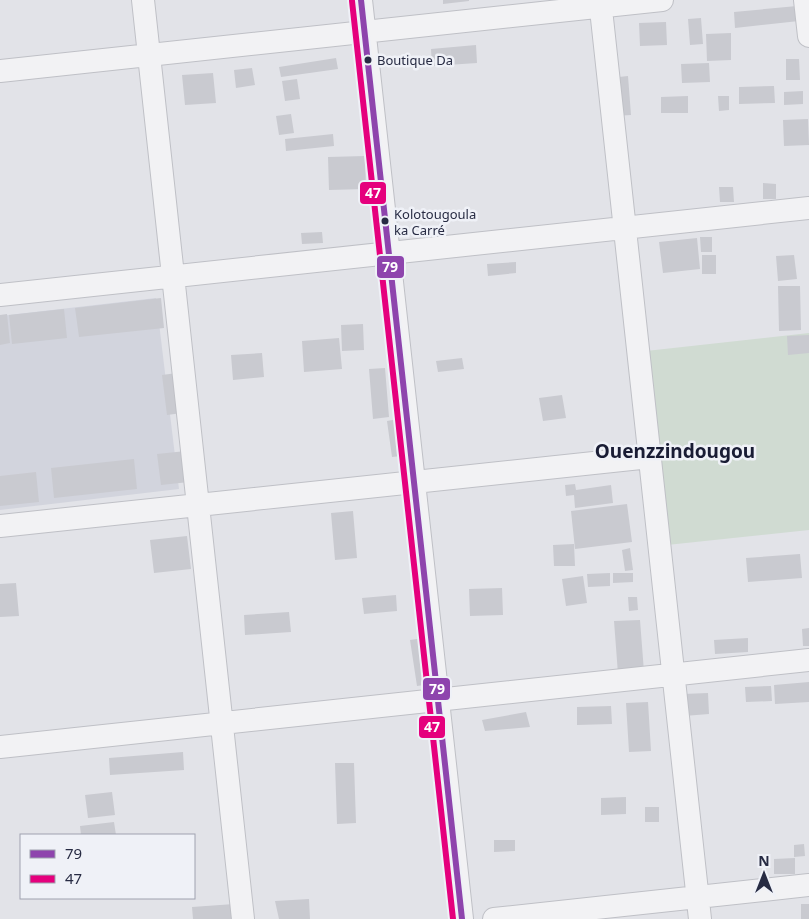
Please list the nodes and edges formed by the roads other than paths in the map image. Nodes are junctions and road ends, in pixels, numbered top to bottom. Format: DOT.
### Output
graph roads {
  1 [pos="143,0"];
  2 [pos="361,0"];
  3 [pos="662,0"];
  4 [pos="805,0"];
  5 [pos="601,3"];
  6 [pos="364,32"];
  7 [pos="809,36"];
  8 [pos="149,55"];
  9 [pos="0,71"];
  10 [pos="809,208"];
  11 [pos="625,228"];
  12 [pos="389,253"];
  13 [pos="173,276"];
  14 [pos="0,295"];
  15 [pos="650,457"];
  16 [pos="414,482"];
  17 [pos="198,505"];
  18 [pos="0,526"];
  19 [pos="809,660"];
  20 [pos="674,675"];
  21 [pos="438,700"];
  22 [pos="222,723"];
  23 [pos="0,747"];
  24 [pos="809,885"];
  25 [pos="699,908"];
  26 [pos="242,919"];
  27 [pos="462,919"];
  28 [pos="494,919"];
  1 -- 8 [label="street"];
  2 -- 6 [label="street"];
  3 -- 5 [label="street"];
  4 -- 7 [label="street"];
  5 -- 6 [label="street"];
  5 -- 11 [label="street"];
  6 -- 8 [label="street"];
  6 -- 12 [label="street"];
  8 -- 9 [label="street"];
  8 -- 13 [label="street"];
  10 -- 11 [label="street"];
  11 -- 12 [label="street"];
  11 -- 15 [label="street"];
  12 -- 13 [label="street"];
  12 -- 16 [label="street"];
  13 -- 14 [label="street"];
  13 -- 17 [label="street"];
  15 -- 16 [label="street"];
  15 -- 20 [label="street"];
  16 -- 17 [label="street"];
  16 -- 21 [label="street"];
  17 -- 18 [label="street"];
  17 -- 22 [label="street"];
  19 -- 20 [label="street"];
  20 -- 21 [label="street"];
  20 -- 25 [label="street"];
  21 -- 22 [label="street"];
  21 -- 27 [label="street"];
  22 -- 23 [label="street"];
  22 -- 26 [label="street"];
  24 -- 25 [label="street"];
  25 -- 28 [label="street"];
}
